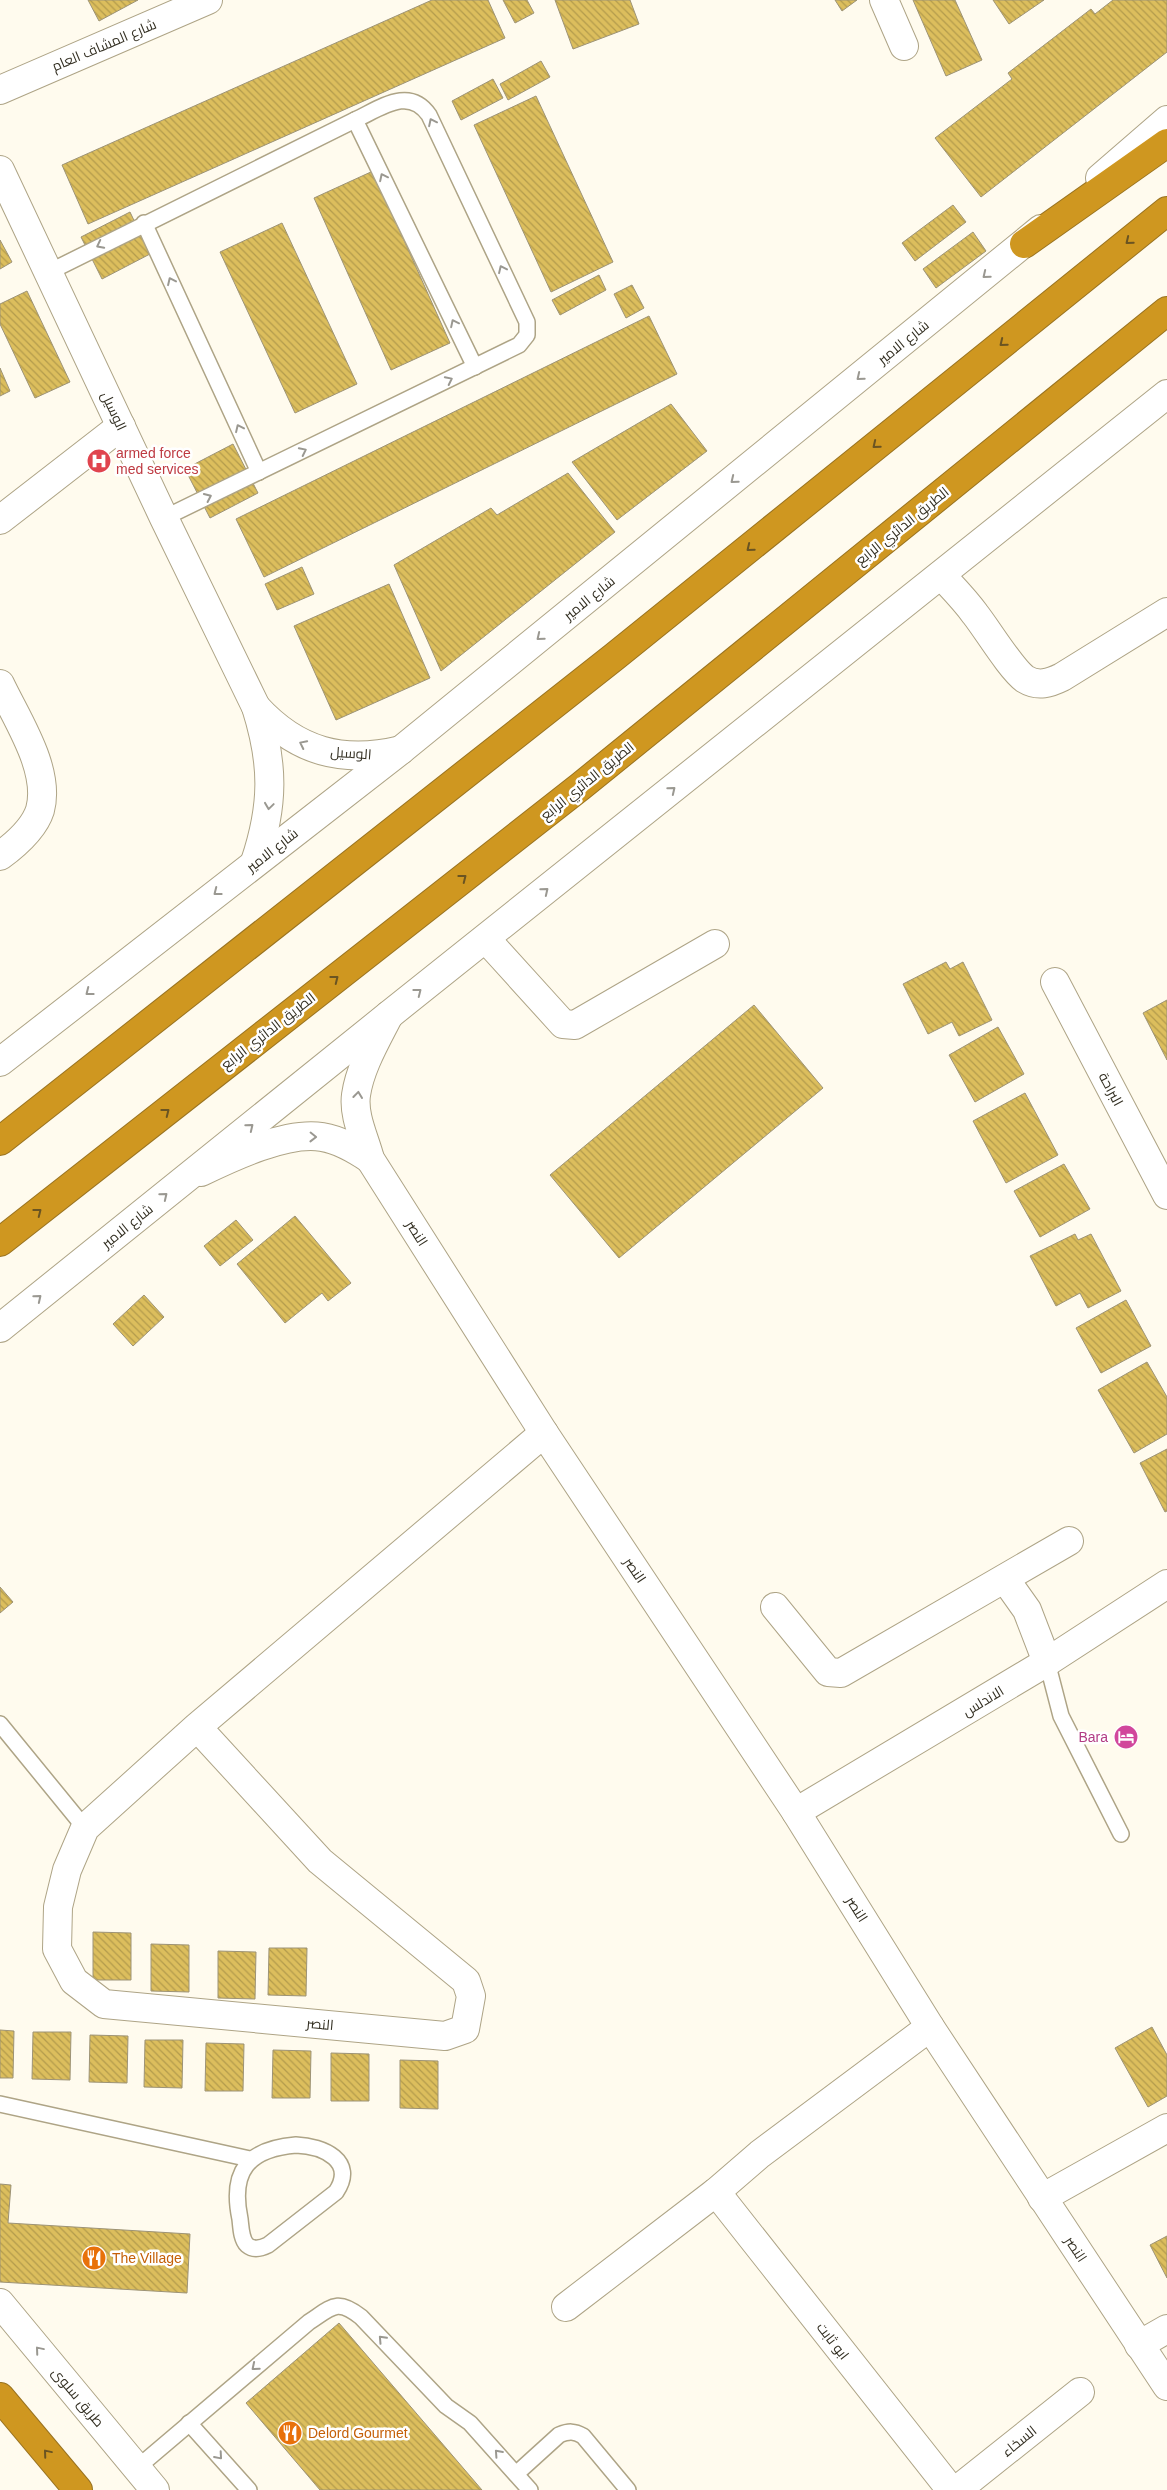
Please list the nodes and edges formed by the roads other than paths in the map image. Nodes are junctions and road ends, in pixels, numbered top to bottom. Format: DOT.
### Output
graph roads {
  1 [pos="208,0"];
  2 [pos="884,0"];
  3 [pos="904,46"];
  4 [pos="0,90"];
  5 [pos="356,120"];
  6 [pos="1167,120"];
  7 [pos="1167,143"];
  8 [pos="0,170"];
  9 [pos="1167,210"];
  10 [pos="144,223"];
  11 [pos="1024,244"];
  12 [pos="49,272"];
  13 [pos="1167,311"];
  14 [pos="476,367"];
  15 [pos="1167,394"];
  16 [pos="121,426"];
  17 [pos="259,472"];
  18 [pos="164,518"];
  19 [pos="0,520"];
  20 [pos="941,575"];
  21 [pos="1167,612"];
  22 [pos="0,684"];
  23 [pos="256,707"];
  24 [pos="402,750"];
  25 [pos="0,856"];
  26 [pos="255,862"];
  27 [pos="486,939"];
  28 [pos="716,944"];
  29 [pos="1055,982"];
  30 [pos="389,1015"];
  31 [pos="0,1062"];
  32 [pos="0,1141"];
  33 [pos="370,1159"];
  34 [pos="185,1179"];
  35 [pos="1167,1195"];
  36 [pos="0,1242"];
  37 [pos="0,1328"];
  38 [pos="544,1433"];
  39 [pos="1069,1541"];
  40 [pos="1005,1579"];
  41 [pos="1167,1584"];
  42 [pos="775,1607"];
  43 [pos="1047,1662"];
  44 [pos="0,1724"];
  45 [pos="197,1726"];
  46 [pos="796,1812"];
  47 [pos="85,1828"];
  48 [pos="1121,1834"];
  49 [pos="930,2027"];
  50 [pos="0,2104"];
  51 [pos="1167,2128"];
  52 [pos="250,2159"];
  53 [pos="716,2192"];
  54 [pos="1042,2198"];
  55 [pos="0,2303"];
  56 [pos="566,2307"];
  57 [pos="1167,2329"];
  58 [pos="1139,2345"];
  59 [pos="1167,2386"];
  60 [pos="1080,2392"];
  61 [pos="0,2398"];
  62 [pos="189,2423"];
  63 [pos="137,2468"];
  64 [pos="516,2474"];
  65 [pos="78,2490"];
  66 [pos="155,2490"];
  67 [pos="248,2490"];
  68 [pos="530,2490"];
  69 [pos="628,2490"];
  70 [pos="951,2490"];
  71 [pos="957,2490"];
  1 -- 4 [label="street, شارع المشاف العام"];
  2 -- 3 [label="street"];
  5 -- 10 [label="lane"];
  14 -- 5 [label="lane, one-way"];
  14 -- 5 [label="lane, one-way"];
  6 -- 11 [label="street, شارع الامير"];
  7 -- 11 [label="highway"];
  8 -- 12 [label="street, الوسيل"];
  9 -- 32 [label="highway, one-way"];
  10 -- 12 [label="lane, one-way"];
  17 -- 10 [label="lane, one-way"];
  11 -- 24 [label="street, شارع الامير, one-way"];
  12 -- 16 [label="street, الوسيل"];
  36 -- 13 [label="highway, الطريق الدائري الرابع, one-way"];
  17 -- 14 [label="lane, one-way"];
  15 -- 20 [label="street, شارع الامير"];
  16 -- 18 [label="street, الوسيل"];
  16 -- 19 [label="street"];
  18 -- 17 [label="lane, one-way"];
  18 -- 23 [label="street, الوسيل"];
  20 -- 21 [label="street"];
  27 -- 20 [label="street, شارع الامير, one-way"];
  22 -- 25 [label="street"];
  24 -- 23 [label="street, الوسيل, one-way"];
  23 -- 26 [label="street, الوسيل, one-way"];
  24 -- 26 [label="street, شارع الامير"];
  26 -- 31 [label="street, شارع الامير, one-way"];
  27 -- 28 [label="street"];
  30 -- 27 [label="street, شارع الامير, one-way"];
  29 -- 35 [label="street, البراحة"];
  33 -- 30 [label="street, النصر, one-way"];
  34 -- 30 [label="street, شارع الامير, one-way"];
  34 -- 33 [label="street, النصر, one-way"];
  33 -- 38 [label="street, النصر"];
  37 -- 34 [label="street, شارع الامير, one-way"];
  38 -- 45 [label="street, النصر"];
  38 -- 46 [label="street, النصر"];
  39 -- 40 [label="street"];
  40 -- 42 [label="street"];
  40 -- 43 [label="street"];
  41 -- 43 [label="street, الاندلس"];
  43 -- 46 [label="street, الاندلس"];
  43 -- 48 [label="lane"];
  44 -- 47 [label="lane"];
  45 -- 47 [label="street, النصر"];
  45 -- 47 [label="street, النصر"];
  46 -- 49 [label="street, النصر"];
  49 -- 53 [label="street"];
  49 -- 54 [label="street, النصر"];
  50 -- 52 [label="lane"];
  51 -- 54 [label="street"];
  52 -- 52 [label="lane"];
  53 -- 56 [label="street"];
  53 -- 70 [label="street, ابو ثابت"];
  54 -- 58 [label="street, النصر"];
  63 -- 55 [label="street, طريق سلوى, one-way"];
  57 -- 58 [label="street"];
  58 -- 59 [label="street, النصر"];
  60 -- 71 [label="street, السخاء"];
  65 -- 61 [label="highway, one-way"];
  62 -- 63 [label="lane"];
  64 -- 62 [label="lane, one-way"];
  62 -- 67 [label="lane, one-way"];
  63 -- 66 [label="street, طريق سلوى"];
  64 -- 68 [label="lane"];
  64 -- 69 [label="lane"];
}
